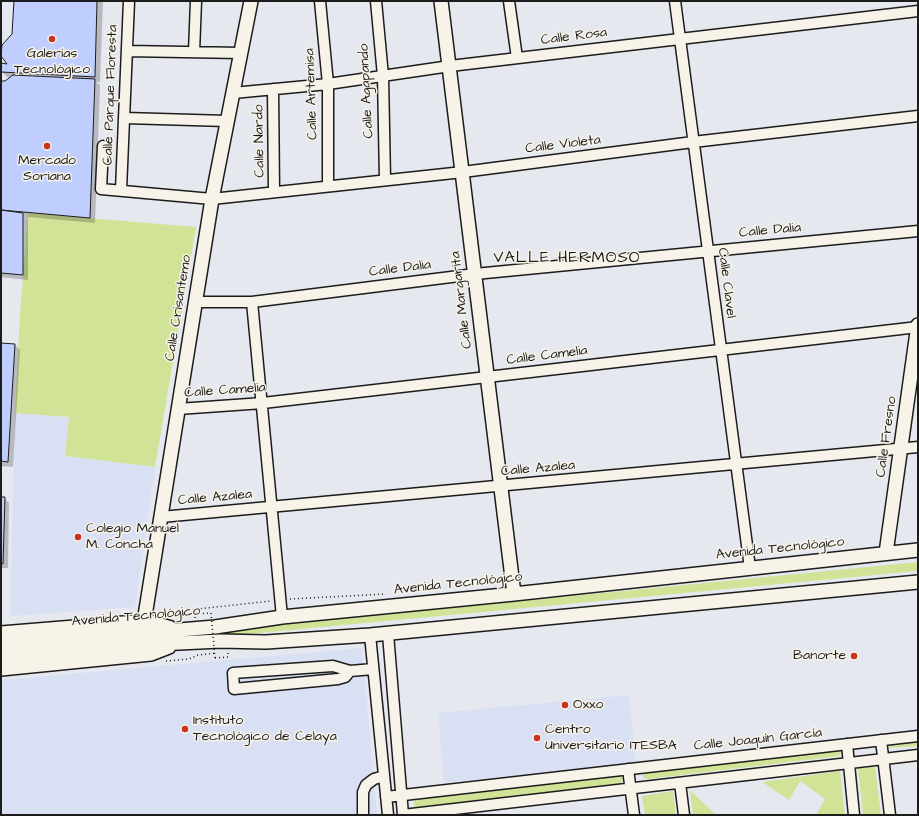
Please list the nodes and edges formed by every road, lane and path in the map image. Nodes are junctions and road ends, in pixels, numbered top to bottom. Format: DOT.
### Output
graph roads {
  1 [pos="129,1"];
  2 [pos="196,1"];
  3 [pos="251,1"];
  4 [pos="320,1"];
  5 [pos="376,1"];
  6 [pos="442,1"];
  7 [pos="509,1"];
  8 [pos="675,1"];
  9 [pos="918,12"];
  10 [pos="680,38"];
  11 [pos="127,51"];
  12 [pos="194,52"];
  13 [pos="241,53"];
  14 [pos="517,58"];
  15 [pos="450,66"];
  16 [pos="383,76"];
  17 [pos="328,84"];
  18 [pos="273,89"];
  19 [pos="233,93"];
  20 [pos="918,116"];
  21 [pos="125,118"];
  22 [pos="227,122"];
  23 [pos="693,142"];
  24 [pos="103,146"];
  25 [pos="463,172"];
  26 [pos="385,180"];
  27 [pos="328,186"];
  28 [pos="121,190"];
  29 [pos="274,192"];
  30 [pos="212,199"];
  31 [pos="918,231"];
  32 [pos="708,250"];
  33 [pos="475,274"];
  34 [pos="196,302"];
  35 [pos="252,302"];
  36 [pos="918,326"];
  37 [pos="720,349"];
  38 [pos="487,378"];
  39 [pos="262,403"];
  40 [pos="178,409"];
  41 [pos="918,447"];
  42 [pos="902,450"];
  43 [pos="736,465"];
  44 [pos="501,486"];
  45 [pos="272,507"];
  46 [pos="161,517"];
  47 [pos="918,550"];
  48 [pos="886,554"];
  49 [pos="750,568"];
  50 [pos="918,582"];
  51 [pos="391,594"];
  52 [pos="514,594"];
  53 [pos="280,600"];
  54 [pos="211,613"];
  55 [pos="282,617"];
  56 [pos="144,618"];
  57 [pos="1,633"];
  58 [pos="388,634"];
  59 [pos="370,635"];
  60 [pos="179,636"];
  61 [pos="1,645"];
  62 [pos="1,656"];
  63 [pos="215,658"];
  64 [pos="1,669"];
  65 [pos="373,669"];
  66 [pos="350,671"];
  67 [pos="918,736"];
  68 [pos="380,740"];
  69 [pos="397,740"];
  70 [pos="881,740"];
  71 [pos="847,744"];
  72 [pos="918,755"];
  73 [pos="884,759"];
  74 [pos="850,763"];
  75 [pos="628,769"];
  76 [pos="384,776"];
  77 [pos="680,783"];
  78 [pos="630,788"];
  79 [pos="401,794"];
  80 [pos="386,797"];
  81 [pos="363,815"];
  82 [pos="388,815"];
  83 [pos="403,815"];
  84 [pos="634,815"];
  85 [pos="684,815"];
  86 [pos="854,815"];
  87 [pos="890,815"];
  1 -- 11 [label="street, Calle Parque Floresta"];
  2 -- 12 [label="street"];
  3 -- 13 [label="main road, Calle Crisantemo"];
  4 -- 17 [label="street, Calle Artemisa"];
  5 -- 16 [label="street, Calle Agapando"];
  6 -- 15 [label="main road, Calle Margarita"];
  7 -- 14 [label="street"];
  8 -- 10 [label="street, Calle Clavel"];
  9 -- 10 [label="street, Calle Rosa"];
  10 -- 14 [label="street, Calle Rosa"];
  10 -- 23 [label="street, Calle Clavel"];
  11 -- 12 [label="street"];
  11 -- 21 [label="street, Calle Parque Floresta"];
  12 -- 13 [label="street"];
  13 -- 19 [label="main road, Calle Crisantemo"];
  14 -- 15 [label="street, Calle Rosa"];
  15 -- 16 [label="street, Calle Rosa"];
  15 -- 25 [label="main road, Calle Margarita"];
  16 -- 17 [label="street, Calle Rosa"];
  16 -- 26 [label="street, Calle Agapando"];
  17 -- 18 [label="street, Calle Rosa"];
  17 -- 27 [label="street, Calle Artemisa"];
  18 -- 19 [label="street, Calle Rosa"];
  18 -- 29 [label="street, Calle Nardo"];
  19 -- 22 [label="main road, Calle Crisantemo"];
  20 -- 23 [label="street, Calle Violeta"];
  21 -- 22 [label="street"];
  21 -- 28 [label="street, Calle Parque Floresta"];
  22 -- 30 [label="main road, Calle Crisantemo"];
  23 -- 25 [label="street, Calle Violeta"];
  23 -- 32 [label="street, Calle Clavel"];
  24 -- 28 [label="street, Calle Violeta"];
  25 -- 26 [label="street, Calle Violeta"];
  25 -- 33 [label="main road, Calle Margarita"];
  26 -- 27 [label="street, Calle Violeta"];
  27 -- 29 [label="street, Calle Violeta"];
  28 -- 30 [label="street, Calle Violeta"];
  29 -- 30 [label="street, Calle Violeta"];
  30 -- 34 [label="main road, Calle Crisantemo"];
  31 -- 32 [label="street, Calle Dalia"];
  32 -- 33 [label="street, Calle Dalia"];
  32 -- 37 [label="street, Calle Clavel"];
  33 -- 35 [label="street, Calle Dalia"];
  33 -- 38 [label="main road, Calle Margarita"];
  34 -- 35 [label="street, Calle Dalia"];
  34 -- 40 [label="main road, Calle Crisantemo"];
  35 -- 39 [label="street"];
  36 -- 37 [label="street, Calle Camelia"];
  36 -- 42 [label="main road, Calle Fresno"];
  37 -- 38 [label="street, Calle Camelia"];
  37 -- 43 [label="street, Calle Clavel"];
  38 -- 39 [label="street, Calle Camelia"];
  38 -- 44 [label="main road, Calle Margarita"];
  39 -- 40 [label="street, Calle Camelia"];
  39 -- 45 [label="street"];
  40 -- 46 [label="main road, Calle Crisantemo"];
  41 -- 42 [label="street, Calle Azalea"];
  42 -- 43 [label="street, Calle Azalea"];
  42 -- 48 [label="main road, Calle Fresno"];
  43 -- 44 [label="street, Calle Azalea"];
  43 -- 49 [label="street, Calle Clavel"];
  44 -- 45 [label="street, Calle Azalea"];
  44 -- 52 [label="main road, Calle Margarita"];
  45 -- 46 [label="street, Calle Azalea"];
  45 -- 53 [label="street"];
  46 -- 56 [label="main road, Calle Crisantemo"];
  47 -- 48 [label="main road, Avenida Tecnológico"];
  48 -- 49 [label="main road, Avenida Tecnológico"];
  49 -- 52 [label="main road, Avenida Tecnológico"];
  50 -- 58 [label="main road, Avenida Tecnológico"];
  51 -- 53 [label="path"];
  52 -- 55 [label="main road, Avenida Tecnológico"];
  53 -- 55 [label="street"];
  53 -- 56 [label="path"];
  54 -- 63 [label="path, bridge"];
  55 -- 60 [label="main road, Avenida Tecnológico"];
  56 -- 57 [label="main road"];
  56 -- 60 [label="main road"];
  58 -- 59 [label="main road, Avenida Tecnológico"];
  58 -- 69 [label="street"];
  59 -- 60 [label="main road, Avenida Tecnológico"];
  59 -- 65 [label="street"];
  60 -- 61 [label="main road, Avenida Tecnológico"];
  60 -- 62 [label="main road, Avenida Tecnológico"];
  60 -- 64 [label="main road"];
  65 -- 66 [label="street"];
  65 -- 68 [label="street"];
  66 -- 66 [label="street"];
  67 -- 70 [label="street, Calle Joaquín García"];
  68 -- 69 [label="street"];
  68 -- 76 [label="street"];
  69 -- 79 [label="street"];
  70 -- 71 [label="street, Calle Joaquín García"];
  70 -- 73 [label="street"];
  71 -- 74 [label="street"];
  71 -- 75 [label="street, Calle Joaquín García"];
  72 -- 73 [label="street"];
  73 -- 74 [label="street"];
  73 -- 87 [label="street"];
  74 -- 77 [label="street"];
  74 -- 86 [label="street"];
  75 -- 78 [label="street"];
  75 -- 79 [label="street, Calle Joaquín García"];
  76 -- 80 [label="street"];
  76 -- 81 [label="street"];
  77 -- 78 [label="street"];
  77 -- 85 [label="street"];
  78 -- 83 [label="street"];
  78 -- 84 [label="street"];
  79 -- 80 [label="street, Calle Joaquín García"];
  79 -- 83 [label="street"];
  80 -- 82 [label="street"];
}
